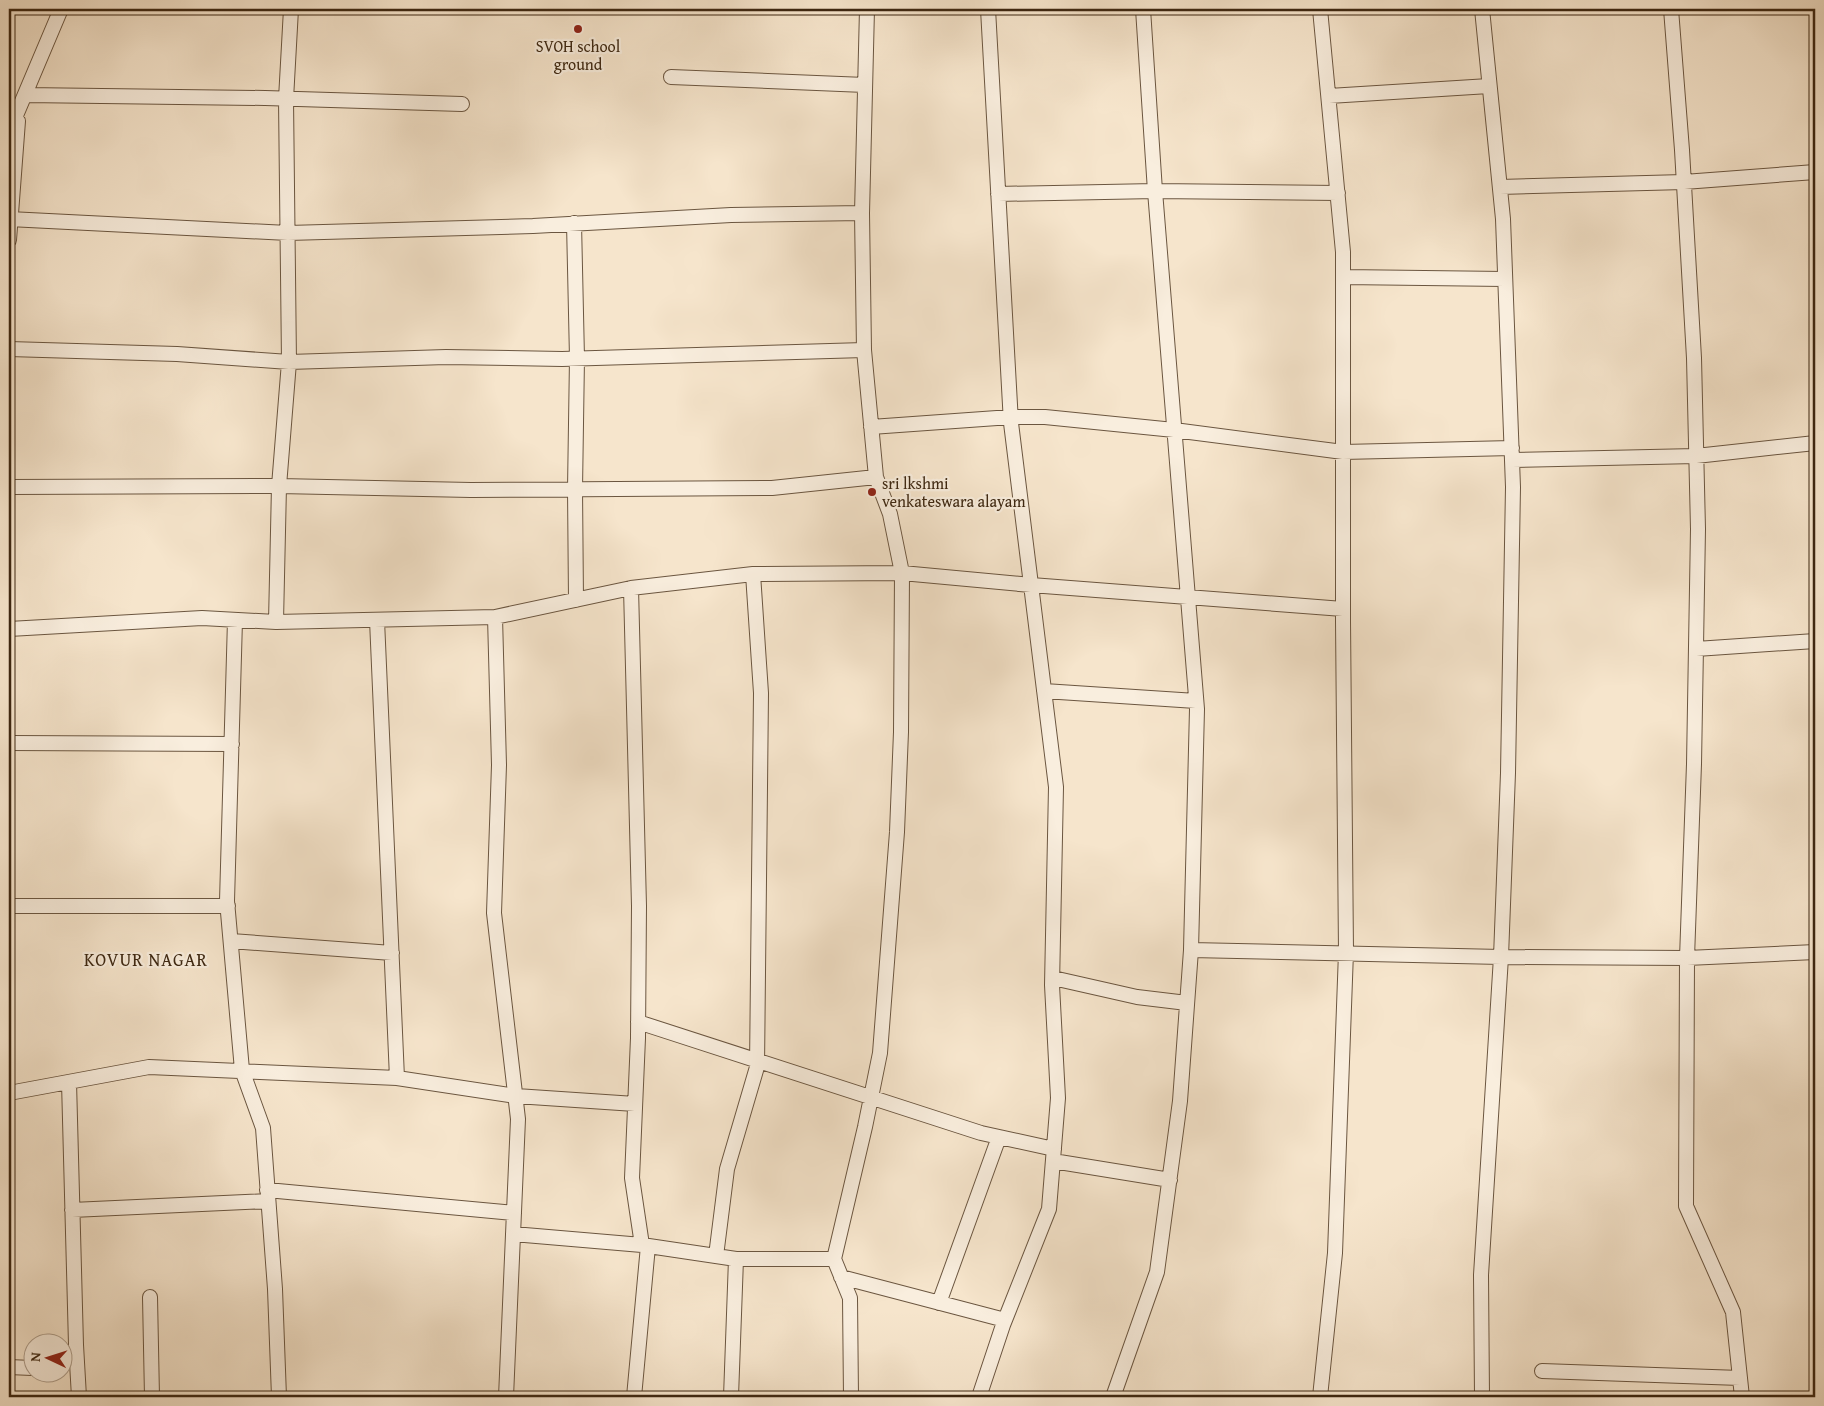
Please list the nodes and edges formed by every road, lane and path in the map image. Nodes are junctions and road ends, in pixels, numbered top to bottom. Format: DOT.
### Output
graph roads {
  1 [pos="61,9"];
  2 [pos="291,9"];
  3 [pos="867,9"];
  4 [pos="988,9"];
  5 [pos="1143,9"];
  6 [pos="1320,9"];
  7 [pos="1482,9"];
  8 [pos="1671,9"];
  9 [pos="671,77"];
  10 [pos="865,85"];
  11 [pos="1489,86"];
  12 [pos="26,95"];
  13 [pos="1329,96"];
  14 [pos="286,99"];
  15 [pos="462,104"];
  16 [pos="19,110"];
  17 [pos="9,132"];
  18 [pos="1815,172"];
  19 [pos="1684,182"];
  20 [pos="1500,187"];
  21 [pos="1155,191"];
  22 [pos="1338,193"];
  23 [pos="998,194"];
  24 [pos="862,212"];
  25 [pos="10,219"];
  26 [pos="574,224"];
  27 [pos="288,233"];
  28 [pos="9,240"];
  29 [pos="1343,277"];
  30 [pos="1505,279"];
  31 [pos="9,349"];
  32 [pos="864,350"];
  33 [pos="577,358"];
  34 [pos="289,362"];
  35 [pos="1011,417"];
  36 [pos="872,426"];
  37 [pos="1174,430"];
  38 [pos="1815,444"];
  39 [pos="1343,452"];
  40 [pos="1512,454"];
  41 [pos="1696,456"];
  42 [pos="876,477"];
  43 [pos="9,486"];
  44 [pos="279,486"];
  45 [pos="575,489"];
  46 [pos="902,573"];
  47 [pos="753,574"];
  48 [pos="1031,585"];
  49 [pos="630,588"];
  50 [pos="1188,598"];
  51 [pos="576,600"];
  52 [pos="1343,608"];
  53 [pos="495,617"];
  54 [pos="235,620"];
  55 [pos="377,620"];
  56 [pos="276,622"];
  57 [pos="9,629"];
  58 [pos="1815,642"];
  59 [pos="1696,649"];
  60 [pos="1044,691"];
  61 [pos="1196,701"];
  62 [pos="9,743"];
  63 [pos="232,744"];
  64 [pos="9,906"];
  65 [pos="228,906"];
  66 [pos="231,942"];
  67 [pos="1191,950"];
  68 [pos="1346,952"];
  69 [pos="1815,952"];
  70 [pos="392,953"];
  71 [pos="1501,957"];
  72 [pos="1687,958"];
  73 [pos="1053,978"];
  74 [pos="1187,1003"];
  75 [pos="638,1022"];
  76 [pos="757,1062"];
  77 [pos="242,1070"];
  78 [pos="397,1078"];
  79 [pos="69,1082"];
  80 [pos="9,1093"];
  81 [pos="516,1096"];
  82 [pos="871,1098"];
  83 [pos="635,1104"];
  84 [pos="999,1137"];
  85 [pos="1053,1155"];
  86 [pos="1170,1180"];
  87 [pos="268,1195"];
  88 [pos="72,1210"];
  89 [pos="514,1213"];
  90 [pos="513,1234"];
  91 [pos="645,1246"];
  92 [pos="716,1256"];
  93 [pos="736,1259"];
  94 [pos="834,1259"];
  95 [pos="842,1277"];
  96 [pos="150,1297"];
  97 [pos="939,1303"];
  98 [pos="1005,1320"];
  99 [pos="9,1367"];
  100 [pos="22,1368"];
  101 [pos="72,1368"];
  102 [pos="77,1368"];
  103 [pos="1542,1371"];
  104 [pos="1740,1378"];
  105 [pos="79,1397"];
  106 [pos="152,1397"];
  107 [pos="279,1397"];
  108 [pos="506,1397"];
  109 [pos="634,1397"];
  110 [pos="731,1397"];
  111 [pos="851,1397"];
  112 [pos="979,1397"];
  113 [pos="1113,1397"];
  114 [pos="1320,1397"];
  115 [pos="1482,1397"];
  116 [pos="1742,1397"];
  1 -- 12 [label="street"];
  2 -- 14 [label="street"];
  3 -- 10 [label="street"];
  4 -- 23 [label="street"];
  5 -- 21 [label="street"];
  6 -- 13 [label="street"];
  7 -- 11 [label="street"];
  8 -- 19 [label="street"];
  9 -- 10 [label="street"];
  10 -- 24 [label="street"];
  11 -- 13 [label="street"];
  11 -- 20 [label="street"];
  12 -- 14 [label="street"];
  12 -- 16 [label="street"];
  13 -- 22 [label="street"];
  14 -- 15 [label="street"];
  14 -- 27 [label="street"];
  16 -- 17 [label="street"];
  16 -- 25 [label="street"];
  18 -- 19 [label="street"];
  19 -- 20 [label="street"];
  19 -- 41 [label="street"];
  20 -- 30 [label="street"];
  21 -- 22 [label="street"];
  21 -- 23 [label="street"];
  21 -- 37 [label="street"];
  22 -- 29 [label="street"];
  23 -- 35 [label="street"];
  24 -- 26 [label="street"];
  24 -- 32 [label="street"];
  25 -- 27 [label="street"];
  25 -- 28 [label="street"];
  26 -- 27 [label="street"];
  26 -- 33 [label="street"];
  27 -- 34 [label="street"];
  29 -- 30 [label="street"];
  29 -- 39 [label="street"];
  30 -- 40 [label="street"];
  31 -- 34 [label="street"];
  32 -- 33 [label="street"];
  32 -- 36 [label="street"];
  33 -- 34 [label="street"];
  33 -- 45 [label="street"];
  34 -- 44 [label="street"];
  35 -- 36 [label="street"];
  35 -- 37 [label="street"];
  35 -- 48 [label="street"];
  36 -- 42 [label="street"];
  37 -- 39 [label="street"];
  37 -- 50 [label="street"];
  38 -- 41 [label="street"];
  39 -- 40 [label="street"];
  39 -- 52 [label="street"];
  40 -- 41 [label="street"];
  40 -- 71 [label="street"];
  41 -- 59 [label="street"];
  42 -- 45 [label="street"];
  42 -- 46 [label="street"];
  43 -- 44 [label="street"];
  44 -- 45 [label="street"];
  44 -- 56 [label="street"];
  45 -- 51 [label="street"];
  46 -- 47 [label="street"];
  46 -- 48 [label="street"];
  46 -- 82 [label="street"];
  47 -- 49 [label="street"];
  47 -- 76 [label="street"];
  48 -- 50 [label="street"];
  48 -- 60 [label="street"];
  49 -- 51 [label="street"];
  49 -- 75 [label="street"];
  50 -- 52 [label="street"];
  50 -- 61 [label="street"];
  51 -- 53 [label="street"];
  52 -- 68 [label="street"];
  53 -- 55 [label="street"];
  53 -- 81 [label="street"];
  54 -- 56 [label="street"];
  54 -- 57 [label="street"];
  54 -- 63 [label="street"];
  55 -- 56 [label="street"];
  55 -- 70 [label="street"];
  58 -- 59 [label="street"];
  59 -- 72 [label="street"];
  60 -- 61 [label="street"];
  60 -- 73 [label="street"];
  61 -- 67 [label="street"];
  62 -- 63 [label="street"];
  63 -- 65 [label="street"];
  64 -- 65 [label="street"];
  65 -- 66 [label="street"];
  66 -- 70 [label="street"];
  66 -- 77 [label="street"];
  67 -- 68 [label="street"];
  67 -- 74 [label="street"];
  68 -- 71 [label="street"];
  68 -- 114 [label="street"];
  69 -- 72 [label="street"];
  70 -- 78 [label="street"];
  71 -- 72 [label="street"];
  71 -- 115 [label="street"];
  72 -- 104 [label="street"];
  73 -- 74 [label="street"];
  73 -- 85 [label="street"];
  74 -- 86 [label="street"];
  75 -- 76 [label="street"];
  75 -- 83 [label="street"];
  76 -- 82 [label="street"];
  76 -- 92 [label="street"];
  77 -- 78 [label="street"];
  77 -- 79 [label="street"];
  77 -- 87 [label="street"];
  78 -- 81 [label="street"];
  79 -- 80 [label="street"];
  79 -- 88 [label="street"];
  81 -- 83 [label="street"];
  81 -- 89 [label="street"];
  82 -- 84 [label="street"];
  82 -- 94 [label="street"];
  83 -- 91 [label="street"];
  84 -- 85 [label="street"];
  84 -- 97 [label="street"];
  85 -- 86 [label="street"];
  85 -- 98 [label="street"];
  86 -- 113 [label="street"];
  87 -- 88 [label="street"];
  87 -- 89 [label="street"];
  87 -- 107 [label="street"];
  88 -- 102 [label="street"];
  89 -- 90 [label="street"];
  90 -- 91 [label="street"];
  90 -- 108 [label="street"];
  91 -- 92 [label="street"];
  91 -- 109 [label="street"];
  92 -- 93 [label="street"];
  93 -- 94 [label="street"];
  93 -- 110 [label="street"];
  94 -- 95 [label="street"];
  95 -- 97 [label="street"];
  95 -- 111 [label="street"];
  96 -- 106 [label="street"];
  97 -- 98 [label="street"];
  98 -- 112 [label="street"];
  99 -- 100 [label="street"];
  101 -- 102 [label="street"];
  102 -- 105 [label="street"];
  103 -- 104 [label="street"];
  104 -- 116 [label="street"];
}
